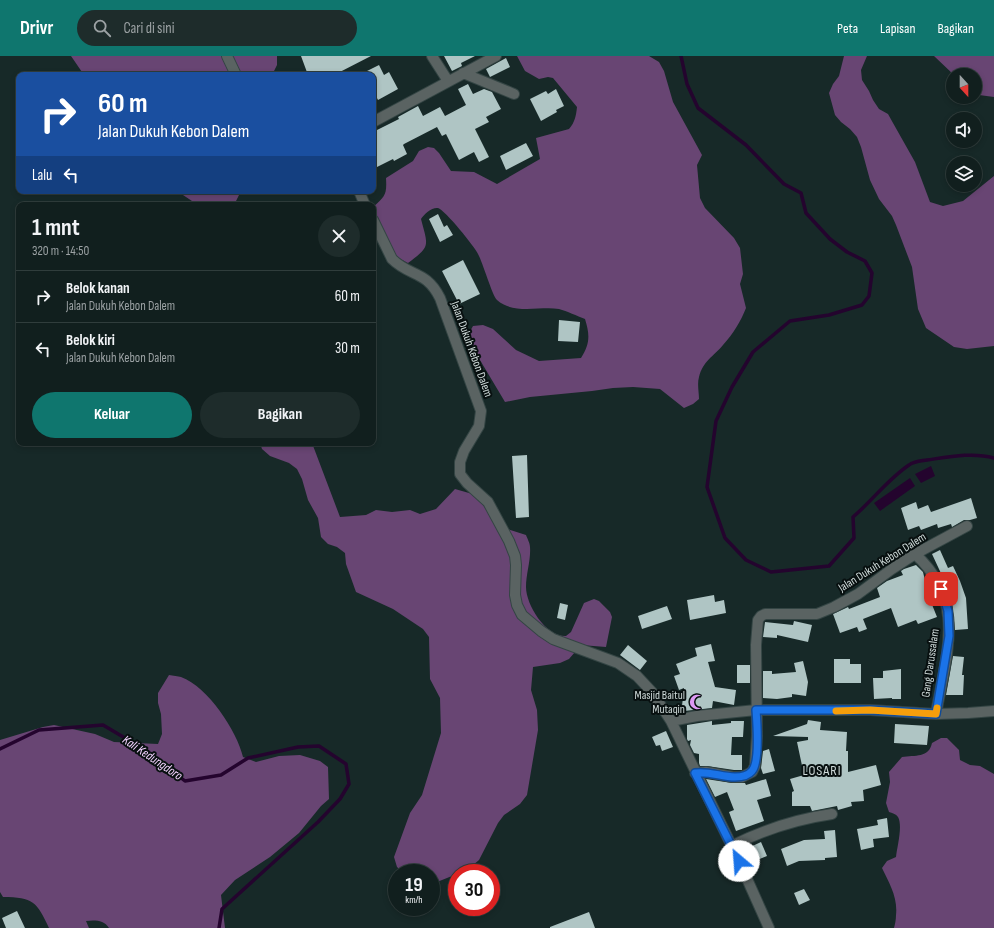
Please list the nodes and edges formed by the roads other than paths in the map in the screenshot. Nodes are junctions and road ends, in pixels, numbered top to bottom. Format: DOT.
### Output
graph roads {
  1 [pos="228,56"];
  2 [pos="432,56"];
  3 [pos="496,56"];
  4 [pos="235,72"];
  5 [pos="463,74"];
  6 [pos="448,81"];
  7 [pos="514,94"];
  8 [pos="376,120"];
  9 [pos="376,226"];
  10 [pos="967,526"];
  11 [pos="916,554"];
  12 [pos="756,710"];
  13 [pos="994,711"];
  14 [pos="936,714"];
  15 [pos="671,721"];
  16 [pos="695,773"];
  17 [pos="832,814"];
  18 [pos="731,846"];
  19 [pos="769,928"];
  1 -- 4 [label="street"];
  2 -- 6 [label="street"];
  3 -- 5 [label="street"];
  5 -- 6 [label="street"];
  5 -- 7 [label="street"];
  6 -- 8 [label="street"];
  9 -- 15 [label="street, Jalan Dukuh Kebon Dalem"];
  10 -- 11 [label="street, Jalan Dukuh Kebon Dalem"];
  11 -- 12 [label="street, Jalan Dukuh Kebon Dalem"];
  11 -- 14 [label="street, Gang Darussalam"];
  12 -- 14 [label="street"];
  12 -- 15 [label="street"];
  12 -- 16 [label="street, Jalan Dukuh Kebon Dalem"];
  13 -- 14 [label="street"];
  15 -- 16 [label="street, Jalan Dukuh Kebon Dalem"];
  16 -- 18 [label="street, Jalan Dukuh Kebon Dalem"];
  17 -- 18 [label="street"];
  18 -- 19 [label="street, Jalan Dukuh Kebon Dalem"];
}
